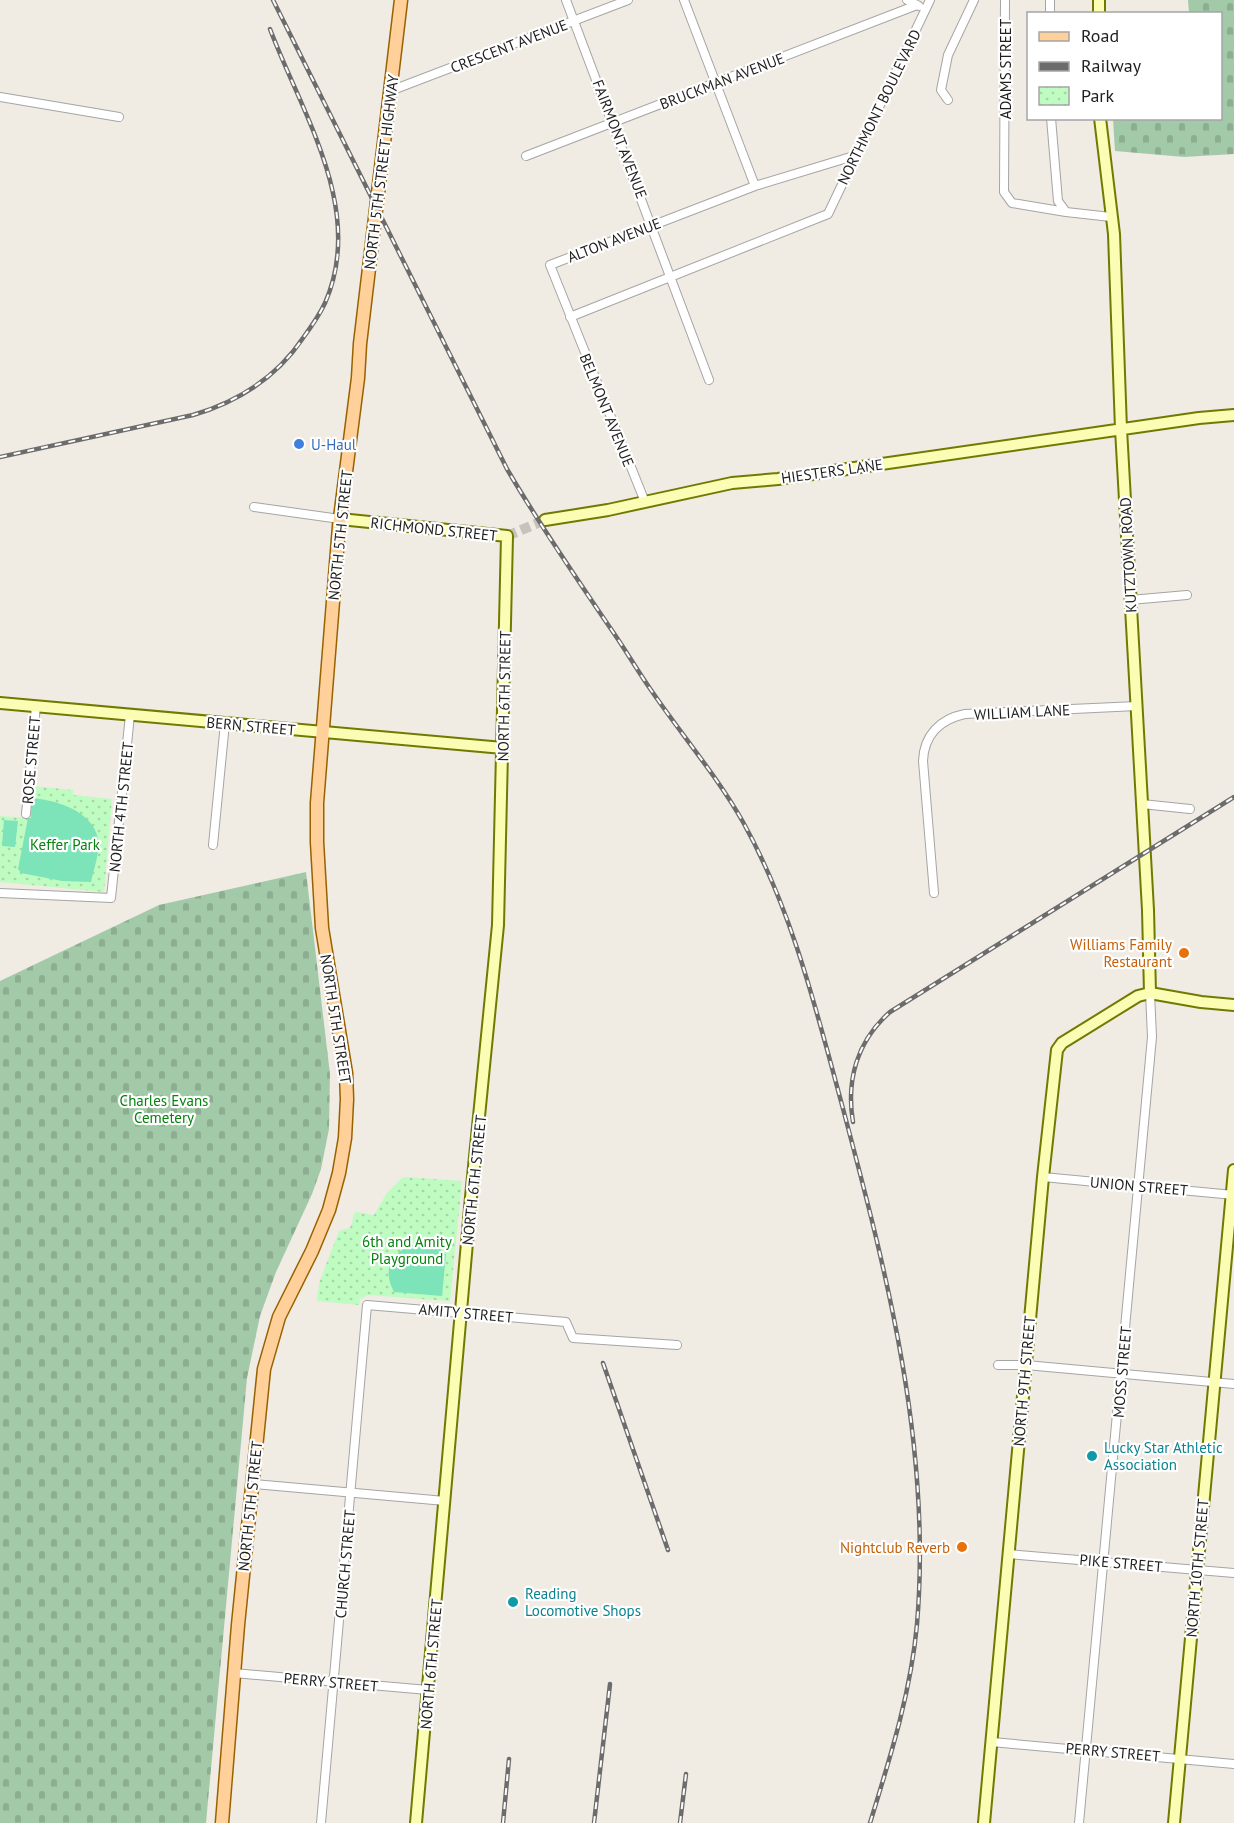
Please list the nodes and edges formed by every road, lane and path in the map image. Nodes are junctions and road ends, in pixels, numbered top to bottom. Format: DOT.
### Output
graph roads {
  1 [pos="400,0"];
  2 [pos="566,0"];
  3 [pos="628,0"];
  4 [pos="684,0"];
  5 [pos="907,0"];
  6 [pos="930,0"];
  7 [pos="974,0"];
  8 [pos="1005,0"];
  9 [pos="918,5"];
  10 [pos="926,9"];
  11 [pos="574,21"];
  12 [pos="716,84"];
  13 [pos="390,91"];
  14 [pos="0,97"];
  15 [pos="948,100"];
  16 [pos="119,117"];
  17 [pos="1051,120"];
  18 [pos="1100,120"];
  19 [pos="613,123"];
  20 [pos="857,155"];
  21 [pos="526,156"];
  22 [pos="755,186"];
  23 [pos="1066,212"];
  24 [pos="1111,217"];
  25 [pos="652,225"];
  26 [pos="672,277"];
  27 [pos="570,317"];
  28 [pos="360,344"];
  29 [pos="709,380"];
  30 [pos="1234,415"];
  31 [pos="1121,429"];
  32 [pos="645,502"];
  33 [pos="254,507"];
  34 [pos="340,519"];
  35 [pos="545,520"];
  36 [pos="507,536"];
  37 [pos="1187,595"];
  38 [pos="1131,600"];
  39 [pos="0,703"];
  40 [pos="36,706"];
  41 [pos="1137,706"];
  42 [pos="130,715"];
  43 [pos="225,723"];
  44 [pos="322,732"];
  45 [pos="503,748"];
  46 [pos="1142,804"];
  47 [pos="1190,809"];
  48 [pos="26,814"];
  49 [pos="213,844"];
  50 [pos="0,893"];
  51 [pos="934,893"];
  52 [pos="1150,993"];
  53 [pos="1234,1005"];
  54 [pos="1234,1170"];
  55 [pos="1043,1177"];
  56 [pos="1138,1186"];
  57 [pos="1233,1194"];
  58 [pos="366,1305"];
  59 [pos="461,1313"];
  60 [pos="677,1345"];
  61 [pos="998,1365"];
  62 [pos="1026,1365"];
  63 [pos="1122,1374"];
  64 [pos="1214,1382"];
  65 [pos="1234,1384"];
  66 [pos="254,1484"];
  67 [pos="351,1493"];
  68 [pos="445,1502"];
  69 [pos="1008,1554"];
  70 [pos="1104,1562"];
  71 [pos="1196,1570"];
  72 [pos="1234,1574"];
  73 [pos="234,1673"];
  74 [pos="335,1682"];
  75 [pos="428,1690"];
  76 [pos="992,1742"];
  77 [pos="1086,1750"];
  78 [pos="1179,1758"];
  79 [pos="1234,1764"];
  80 [pos="222,1823"];
  81 [pos="321,1823"];
  82 [pos="416,1823"];
  83 [pos="984,1823"];
  84 [pos="1079,1823"];
  85 [pos="1174,1823"];
  1 -- 13 [label="main road, NORTH 5TH STREET HIGHWAY"];
  2 -- 11 [label="street, FAIRMONT AVENUE"];
  3 -- 11 [label="street, CRESCENT AVENUE"];
  4 -- 12 [label="street"];
  5 -- 9 [label="street"];
  6 -- 10 [label="street, NORTHMONT BOULEVARD"];
  7 -- 15 [label="street"];
  8 -- 23 [label="street, ADAMS STREET"];
  9 -- 10 [label="street"];
  9 -- 12 [label="street, BRUCKMAN AVENUE"];
  10 -- 20 [label="street, NORTHMONT BOULEVARD"];
  11 -- 13 [label="street, CRESCENT AVENUE"];
  11 -- 19 [label="street, FAIRMONT AVENUE"];
  12 -- 19 [label="street, BRUCKMAN AVENUE"];
  12 -- 22 [label="street"];
  13 -- 28 [label="main road, NORTH 5TH STREET HIGHWAY"];
  14 -- 16 [label="street"];
  17 -- 23 [label="street"];
  18 -- 24 [label="street, KUTZTOWN ROAD"];
  19 -- 21 [label="street, BRUCKMAN AVENUE"];
  19 -- 25 [label="street, FAIRMONT AVENUE"];
  20 -- 22 [label="street, ALTON AVENUE"];
  20 -- 26 [label="street, NORTHMONT BOULEVARD"];
  22 -- 25 [label="street, ALTON AVENUE"];
  23 -- 24 [label="street, ADAMS STREET"];
  24 -- 31 [label="street, KUTZTOWN ROAD"];
  25 -- 26 [label="street, FAIRMONT AVENUE"];
  25 -- 27 [label="street, ALTON AVENUE"];
  26 -- 27 [label="street"];
  26 -- 29 [label="street, FAIRMONT AVENUE"];
  27 -- 32 [label="street, BELMONT AVENUE"];
  28 -- 34 [label="main road, NORTH 5TH STREET"];
  30 -- 31 [label="street, HIESTERS LANE"];
  31 -- 32 [label="street, HIESTERS LANE"];
  31 -- 38 [label="street, KUTZTOWN ROAD"];
  32 -- 35 [label="street, HIESTERS LANE"];
  33 -- 34 [label="street, RICHMOND STREET"];
  34 -- 36 [label="street, RICHMOND STREET"];
  34 -- 44 [label="main road, NORTH 5TH STREET"];
  36 -- 45 [label="street, NORTH 6TH STREET"];
  37 -- 38 [label="street"];
  38 -- 41 [label="street, KUTZTOWN ROAD"];
  39 -- 40 [label="street, BERN STREET"];
  40 -- 42 [label="street, BERN STREET"];
  40 -- 48 [label="street, ROSE STREET"];
  41 -- 46 [label="street, KUTZTOWN ROAD"];
  41 -- 51 [label="street, WILLIAM LANE"];
  42 -- 43 [label="street, BERN STREET"];
  42 -- 50 [label="street, NORTH 4TH STREET"];
  43 -- 44 [label="street, BERN STREET"];
  43 -- 49 [label="street"];
  44 -- 45 [label="street, BERN STREET"];
  44 -- 66 [label="main road, NORTH 5TH STREET"];
  45 -- 59 [label="street, NORTH 6TH STREET"];
  46 -- 47 [label="street"];
  46 -- 52 [label="street, KUTZTOWN ROAD"];
  52 -- 53 [label="street"];
  52 -- 55 [label="street, NORTH 9TH STREET"];
  52 -- 56 [label="street, MOSS STREET"];
  54 -- 57 [label="street, NORTH 10TH STREET"];
  55 -- 56 [label="street, UNION STREET"];
  55 -- 62 [label="street, NORTH 9TH STREET"];
  56 -- 57 [label="street, UNION STREET"];
  56 -- 63 [label="street, MOSS STREET"];
  57 -- 64 [label="street, NORTH 10TH STREET"];
  58 -- 59 [label="street, AMITY STREET"];
  58 -- 67 [label="street, CHURCH STREET"];
  59 -- 60 [label="street, AMITY STREET"];
  59 -- 68 [label="street, NORTH 6TH STREET"];
  61 -- 62 [label="street"];
  62 -- 63 [label="street"];
  62 -- 69 [label="street, NORTH 9TH STREET"];
  63 -- 64 [label="street"];
  63 -- 70 [label="street, MOSS STREET"];
  64 -- 65 [label="street"];
  64 -- 71 [label="street, NORTH 10TH STREET"];
  66 -- 67 [label="street"];
  66 -- 73 [label="main road, NORTH 5TH STREET"];
  67 -- 68 [label="street"];
  67 -- 74 [label="street, CHURCH STREET"];
  68 -- 75 [label="street, NORTH 6TH STREET"];
  69 -- 70 [label="street, PIKE STREET"];
  69 -- 76 [label="street, NORTH 9TH STREET"];
  70 -- 71 [label="street, PIKE STREET"];
  70 -- 77 [label="street, MOSS STREET"];
  71 -- 72 [label="street, PIKE STREET"];
  71 -- 78 [label="street, NORTH 10TH STREET"];
  73 -- 74 [label="street, PERRY STREET"];
  73 -- 80 [label="main road, NORTH 5TH STREET"];
  74 -- 75 [label="street, PERRY STREET"];
  74 -- 81 [label="street, CHURCH STREET"];
  75 -- 82 [label="street, NORTH 6TH STREET"];
  76 -- 77 [label="street, PERRY STREET"];
  76 -- 83 [label="street, NORTH 9TH STREET"];
  77 -- 78 [label="street, PERRY STREET"];
  77 -- 84 [label="street, MOSS STREET"];
  78 -- 79 [label="street, PERRY STREET"];
  78 -- 85 [label="street, NORTH 10TH STREET"];
}
